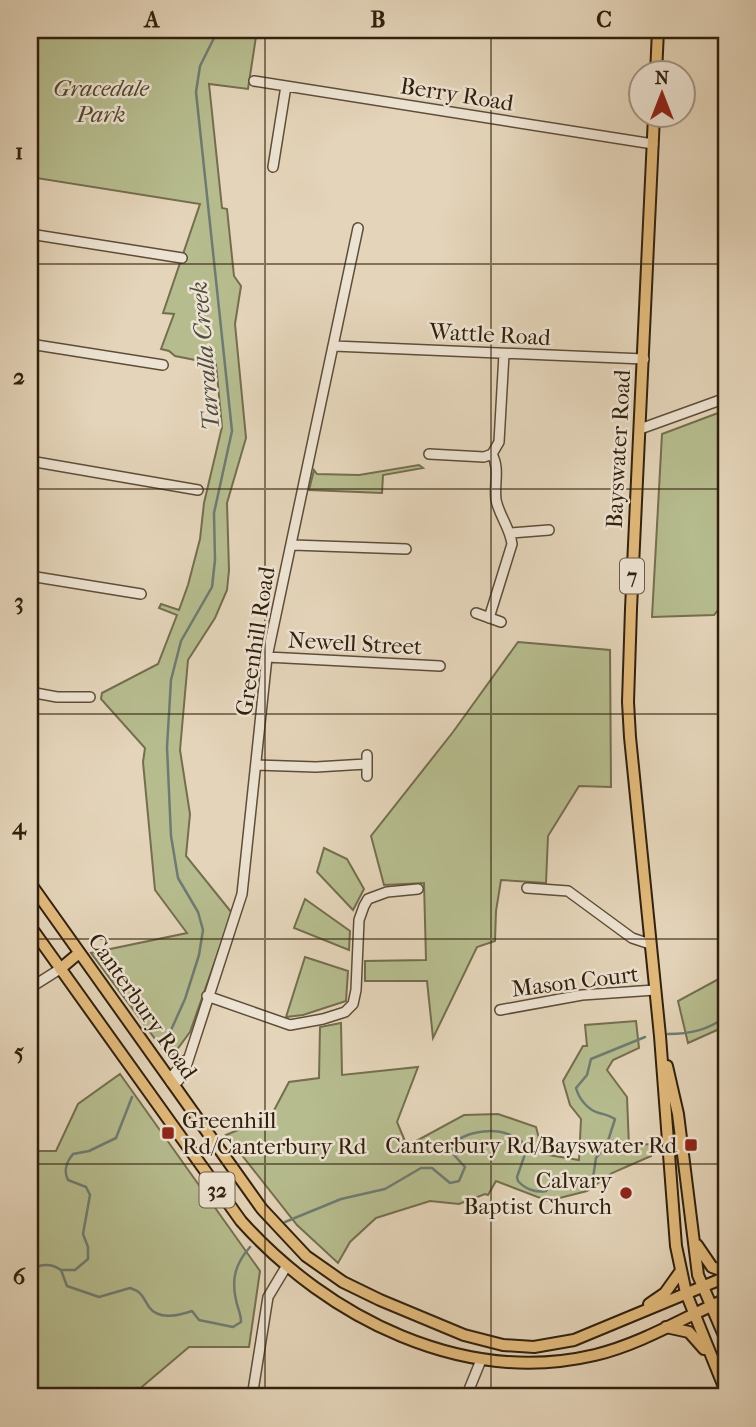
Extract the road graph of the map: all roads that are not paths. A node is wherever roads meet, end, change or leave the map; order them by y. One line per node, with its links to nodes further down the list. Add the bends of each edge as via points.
1 (658, 30): 2 (main road)
2 (657, 60)
3 (254, 81): 4 (street, Berry Road)
4 (286, 86): 6 (street, Berry Road); 7 (street)
5 (654, 130): 6 (main road, Bayswater Road / 7)
6 (653, 144): 14 (main road, Bayswater Road / 7)
7 (273, 167)
8 (358, 228): 12 (street, Greenhill Road)
9 (30, 234): 10 (street)
10 (182, 258)
11 (30, 344): 15 (street)
12 (334, 346): 13 (street, Wattle Road); 24 (street, Greenhill Road)
13 (503, 354): 14 (street, Wattle Road); 19 (street, via 499,443)
14 (644, 359): 17 (main road, Bayswater Road / 7)
15 (163, 365)
16 (726, 398): 17 (street)
17 (640, 429): 41 (main road, Bayswater Road / 7, via 628,702)
18 (429, 454): 19 (street)
19 (492, 454): 23 (street, via 497,467 496,499)
20 (30, 461): 21 (street)
21 (198, 490)
22 (549, 530): 23 (street)
23 (511, 533): 29 (street, via 512,544)
24 (293, 545): 25 (street); 31 (street, Greenhill Road)
25 (407, 549)
26 (30, 576): 27 (street)
27 (141, 594)
28 (476, 613): 29 (street)
29 (489, 618): 30 (street)
30 (501, 622)
31 (267, 657): 32 (street, Newell Street); 35 (street, Greenhill Road)
32 (440, 666)
33 (30, 692): 34 (street)
34 (90, 697)
35 (256, 765): 36 (street, via 316,767 366,760); 46 (street, Greenhill Road, via 242,894)
36 (367, 776)
37 (30, 883): 42 (main road, Canterbury Road / 32)
38 (527, 888): 41 (street, via 568,891 632,938)
39 (418, 889): 46 (street, via 387,892 364,906 359,920 356,990 345,1012 290,1025)
40 (30, 926): 43 (main road, Canterbury Road / 32)
41 (650, 944): 45 (main road, Bayswater Road / 7)
42 (79, 953): 43 (main road); 49 (main road, Canterbury Road / 32)
43 (60, 969): 44 (street); 50 (main road, Canterbury Road / 32)
44 (30, 988)
45 (655, 990): 47 (street, Mason Court, via 582,995); 48 (main road, Bayswater Road / 7)
46 (207, 996): 49 (street, Greenhill Road, via 181,1077)
47 (500, 1010)
48 (660, 1036): 51 (main road, Bayswater Road / 7); 52 (main road, Bayswater Road / 7)
49 (171, 1082): 50 (main road); 66 (main road, Canterbury Road / 32, via 262,1209 306,1256 380,1300)
50 (151, 1097): 54 (main road, Canterbury Road / 32, via 234,1213)
51 (665, 1109): 52 (main road); 55 (main road, Bayswater Road / 7)
52 (678, 1110): 53 (main road, Bayswater Road / 7)
53 (691, 1230): 56 (main road, via 708,1263); 57 (main road, Bayswater Road / 7)
54 (286, 1267): 67 (main road, Canterbury Road / 32, via 324,1296 374,1323 445,1352); 70 (street, via 268,1297)
55 (680, 1272): 58 (main road, Bayswater Road / 7); 62 (main road, via 665,1293)
56 (726, 1275): 57 (main road, Canterbury Road / 32)
57 (703, 1286): 58 (main road, Canterbury Road / 32); 60 (main road, Bayswater Road / 7)
58 (687, 1293): 61 (main road, Bayswater Road / 7); 62 (main road, Canterbury Road / 32)
59 (726, 1299): 60 (main road, Canterbury Road / 32)
60 (711, 1306): 61 (main road, Canterbury Road / 32); 65 (main road, Bayswater Road / 7)
61 (694, 1314): 64 (main road, Canterbury Road / 32); 68 (main road, Bayswater Road / 7)
62 (623, 1320): 66 (main road, Canterbury Road / 32, via 561,1344 519,1347)
63 (726, 1322): 65 (main road)
64 (666, 1327): 67 (main road, Canterbury Road / 32, via 576,1359 525,1364); 68 (main road, via 693,1335)
65 (726, 1338)
66 (488, 1342): 67 (main road)
67 (481, 1360): 71 (street)
68 (719, 1376): 69 (main road, Bayswater Road / 7)
69 (726, 1392)
70 (252, 1397)
71 (466, 1397)

